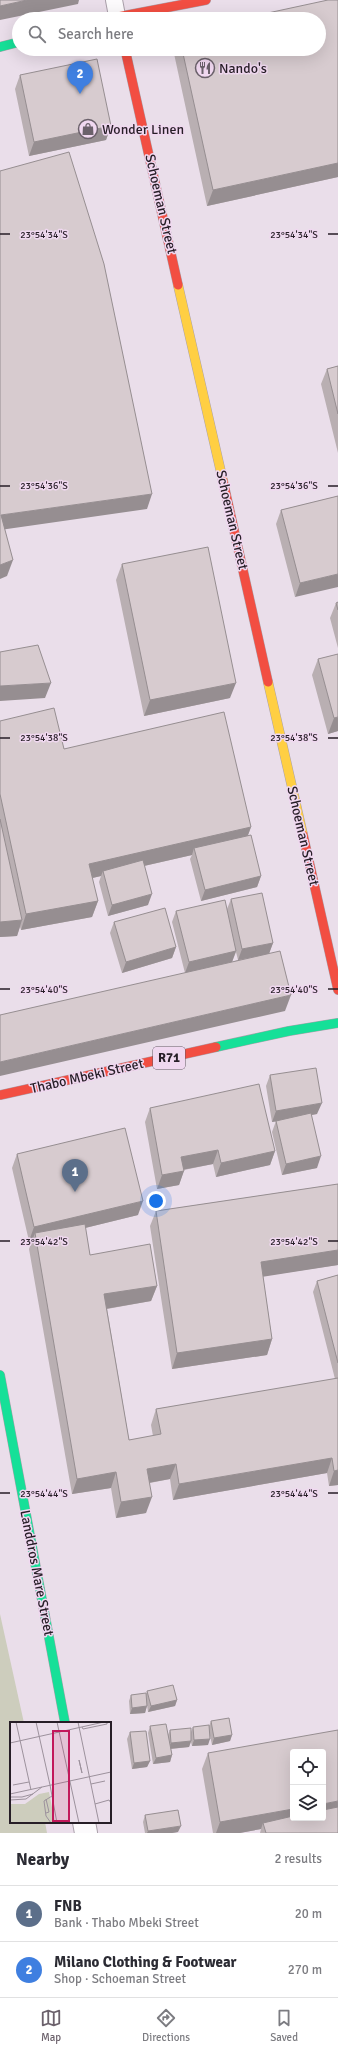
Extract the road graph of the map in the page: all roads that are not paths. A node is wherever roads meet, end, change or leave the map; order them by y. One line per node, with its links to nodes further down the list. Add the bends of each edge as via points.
1 (206, 0): 2 (street)
2 (127, 12)
3 (12, 44): 4 (street)
4 (0, 47)
5 (127, 56): 6 (street, Schoeman Street)
6 (338, 990)
7 (338, 1023): 8 (street, Thabo Mbeki Street / R71, via 289,1031)
8 (0, 1095)
9 (0, 1375): 10 (street, Landdros Mare Street)
10 (65, 1722)
11 (84, 1823): 12 (street)
12 (86, 1833)

